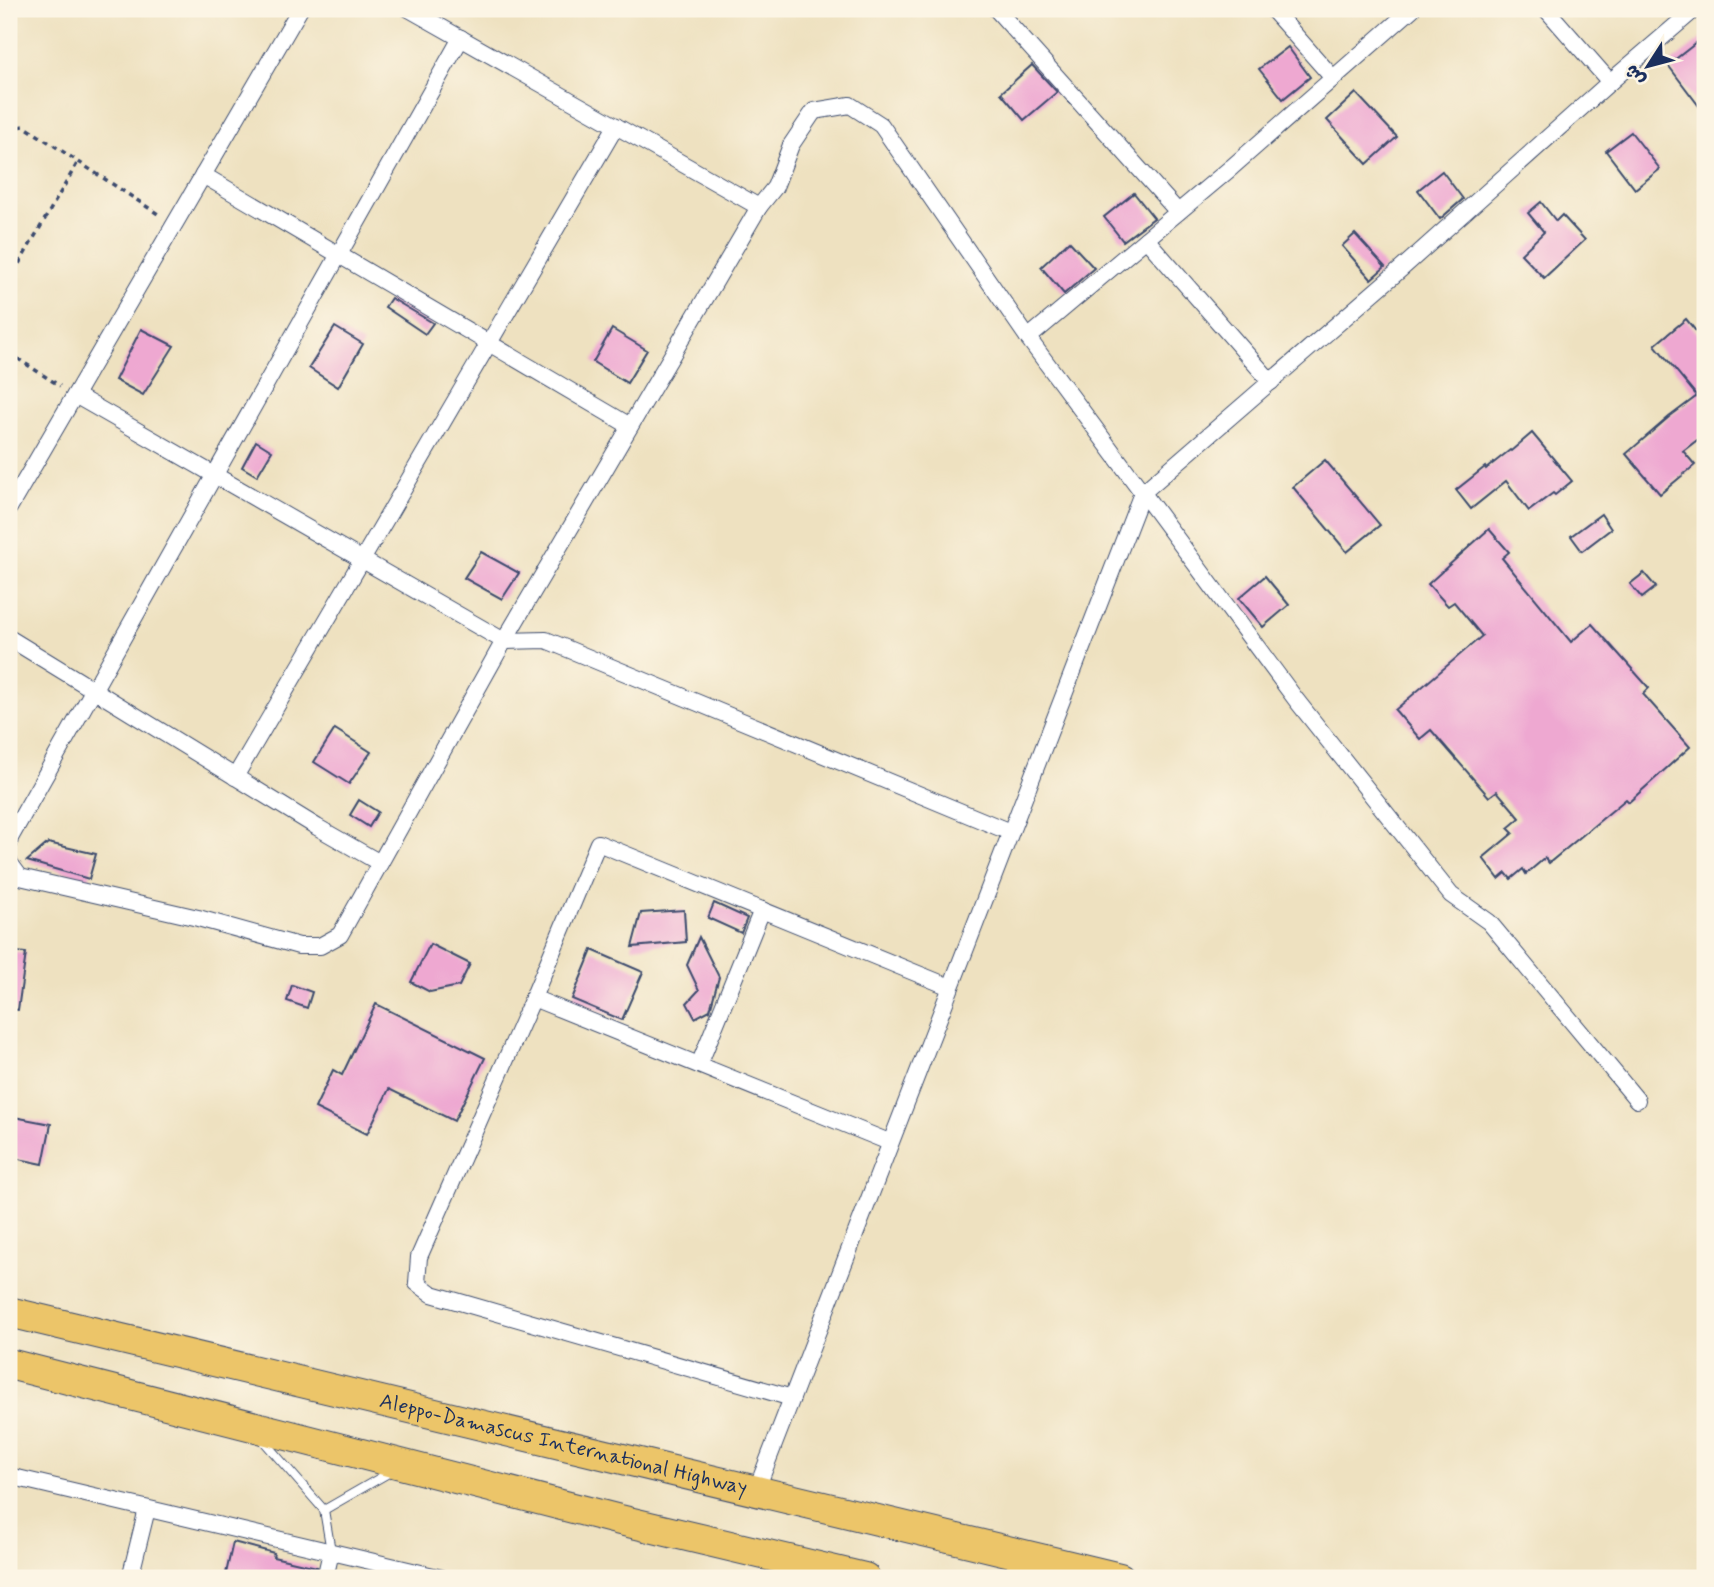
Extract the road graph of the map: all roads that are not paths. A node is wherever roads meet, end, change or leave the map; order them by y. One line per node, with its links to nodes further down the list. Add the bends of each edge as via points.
1 (300, 9): 12 (street)
2 (409, 9): 8 (street)
3 (996, 9): 14 (street)
4 (1272, 9): 9 (street)
5 (1412, 9): 9 (street)
6 (1546, 9): 10 (street)
7 (1695, 9): 10 (street)
8 (461, 38): 11 (street); 16 (street)
9 (1333, 78): 14 (street)
10 (1610, 82): 19 (street)
11 (616, 126): 13 (street); 18 (street)
12 (203, 176): 16 (street); 20 (street)
13 (759, 207): 17 (street, via 775,187 791,145 814,111 850,105 881,125); 21 (street)
14 (1178, 212): 15 (street)
15 (1146, 239): 17 (street); 19 (street)
16 (339, 256): 18 (street); 22 (street)
17 (1028, 338): 23 (street)
18 (489, 343): 21 (street); 25 (street)
19 (1271, 382): 23 (street)
20 (75, 395): 22 (street); 24 (street)
21 (630, 426): 27 (street)
22 (215, 476): 25 (street); 28 (street)
23 (1142, 493): 30 (street); 38 (street, via 1297,701 1451,894 1489,922)
24 (9, 508)
25 (361, 560): 27 (street); 29 (street)
26 (9, 638): 28 (street)
27 (503, 641): 30 (street, via 546,640); 33 (street)
28 (93, 691): 29 (street); 31 (street)
29 (235, 777): 33 (street)
30 (1010, 832): 35 (street)
31 (9, 844)
32 (9, 862): 33 (street, via 20,877 299,946 320,946 341,935)
33 (380, 863)
34 (762, 910): 35 (street); 36 (street, via 598,843); 37 (street)
35 (950, 987): 39 (street)
36 (533, 998): 37 (street); 42 (street, via 419,1257 416,1283 432,1294)
37 (699, 1065): 39 (street)
38 (1637, 1100)
39 (890, 1142): 42 (street)
40 (9, 1312): 46 (highway, Aleppo-Damascus International Highway)
41 (9, 1364): 43 (highway)
42 (792, 1398): 46 (street)
43 (250, 1426): 44 (highway); 48 (lane)
44 (403, 1465): 48 (lane); 53 (highway)
45 (9, 1476): 47 (street)
46 (756, 1491): 54 (highway, Aleppo-Damascus International Highway)
47 (147, 1508): 49 (street); 50 (street)
48 (324, 1510): 49 (lane)
49 (331, 1552): 51 (street); 52 (street)
50 (130, 1578)
51 (325, 1578)
52 (442, 1578)
53 (865, 1578)
54 (1120, 1578)

